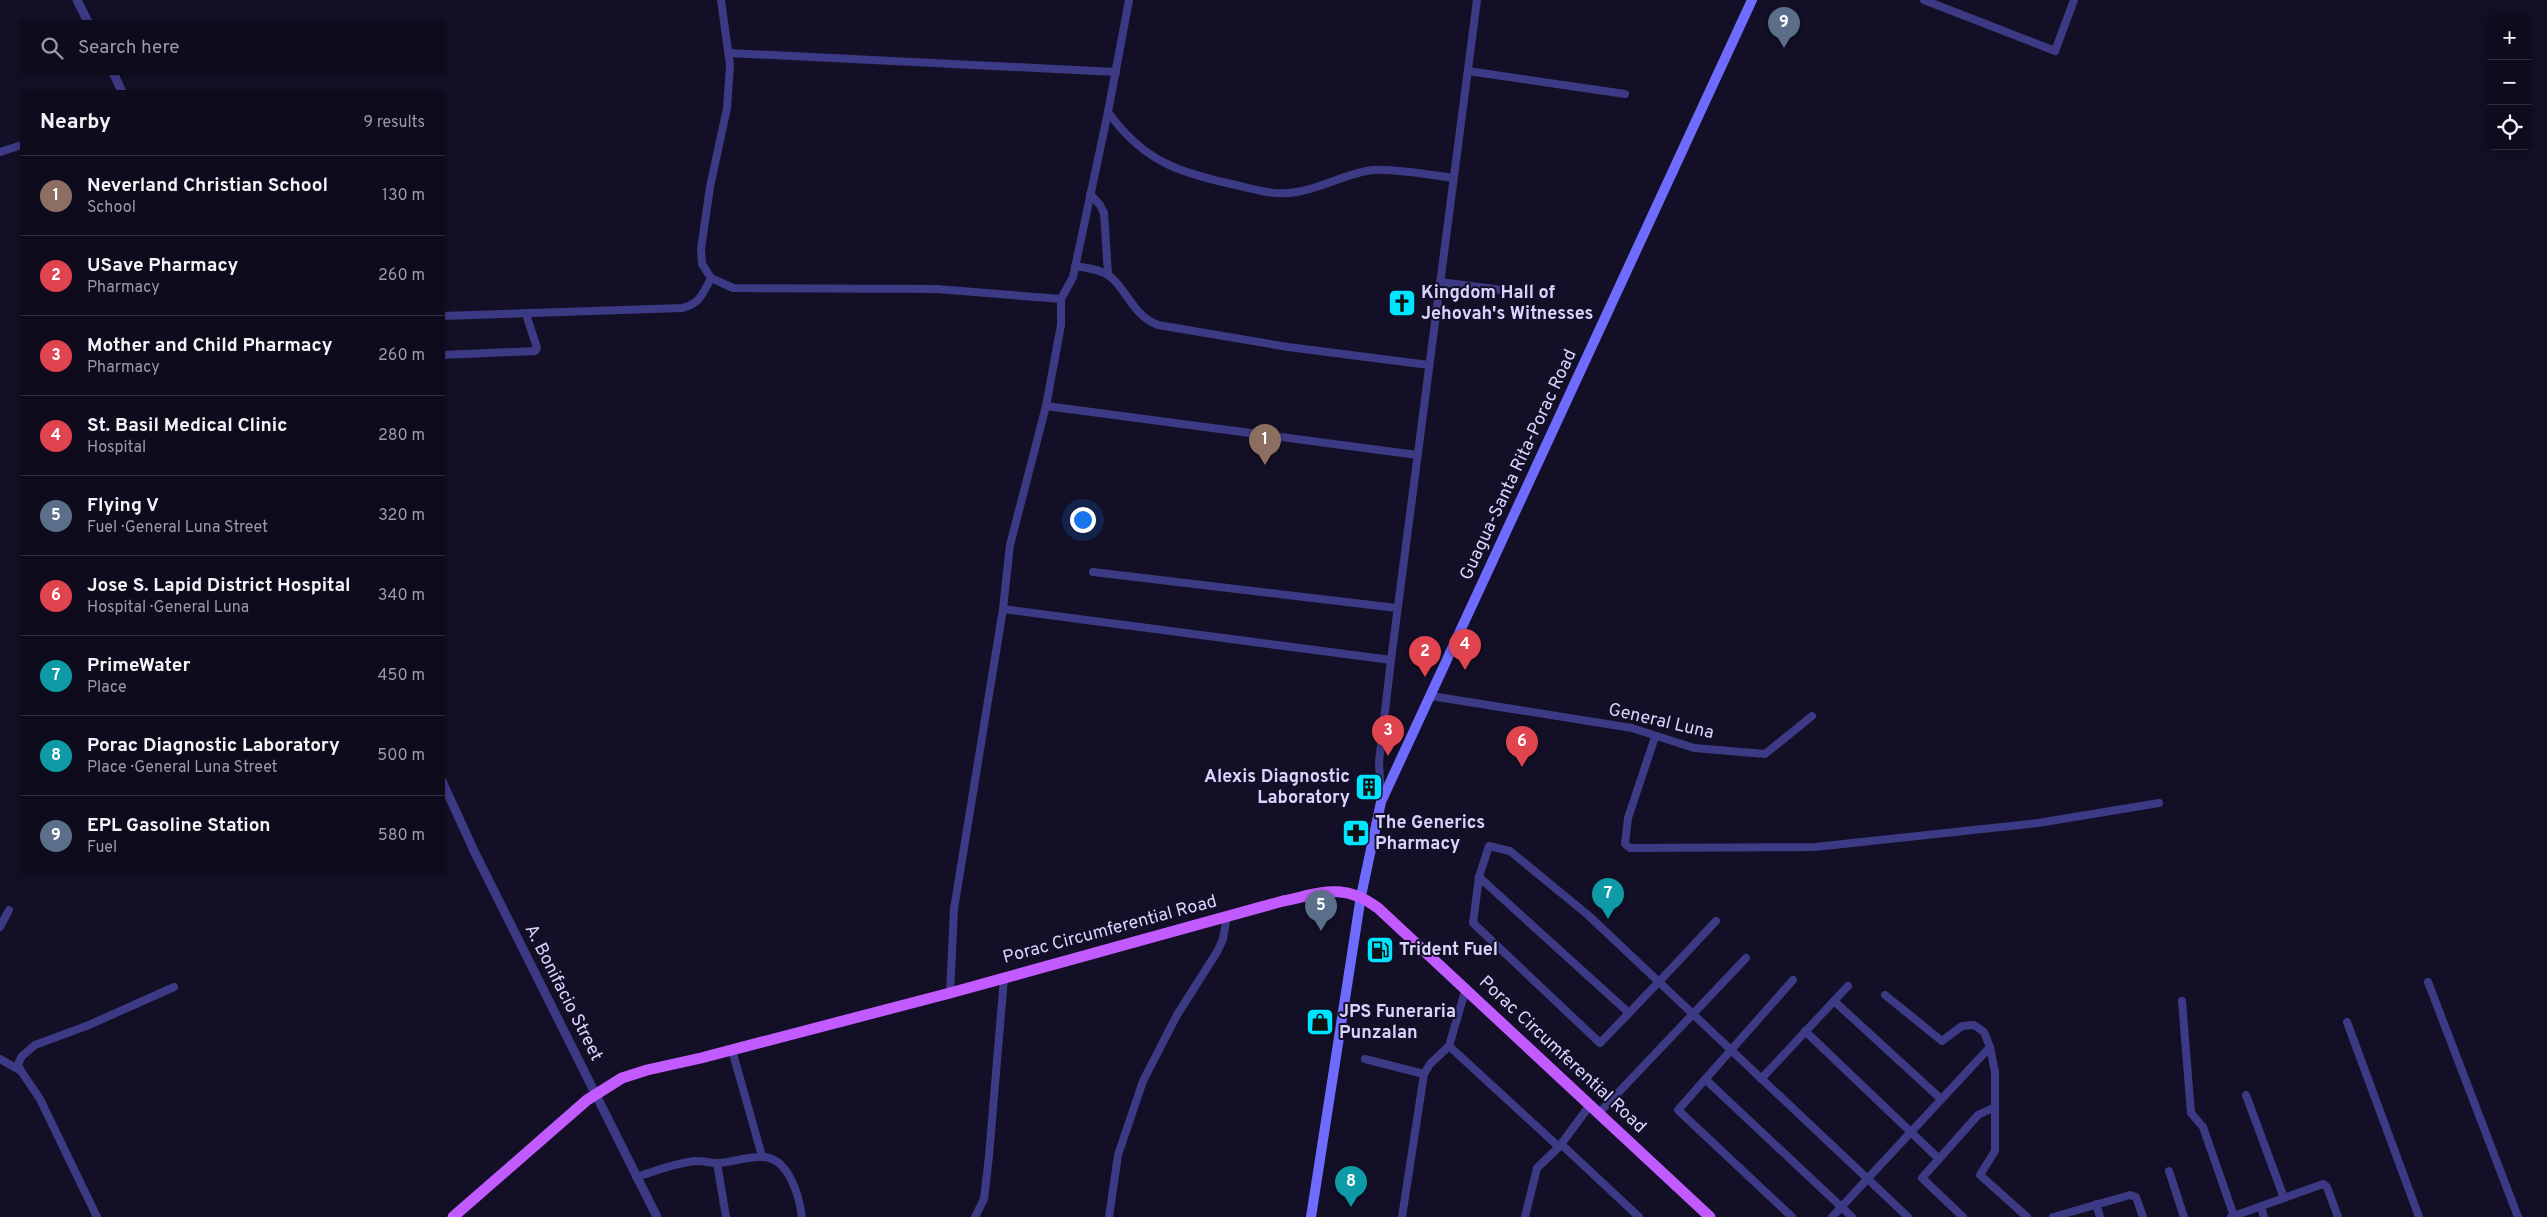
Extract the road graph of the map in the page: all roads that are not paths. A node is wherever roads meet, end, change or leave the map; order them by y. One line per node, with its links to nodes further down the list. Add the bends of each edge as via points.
1 (77, 0): 8 (street)
2 (721, 0): 9 (street)
3 (1129, 0): 11 (street)
4 (1477, 0): 10 (street)
5 (1752, 0): 36 (main road, Guagua-Santa Rita-Porac Road)
6 (1924, 0): 7 (street, via 2055,51)
7 (2074, 0)
8 (87, 20)
9 (729, 53): 11 (street); 22 (street, via 728,108 710,187 701,249 702,264)
10 (1468, 71): 14 (street); 18 (street)
11 (1116, 72): 15 (street)
12 (114, 75): 13 (street)
13 (121, 90)
14 (1625, 94)
15 (1108, 112): 18 (street, via 1133,142 1171,167 1266,192 1296,193 1375,170); 19 (street)
16 (20, 146): 17 (street)
17 (0, 152)
18 (1453, 178): 23 (street)
19 (1090, 194): 20 (street); 21 (street, via 1104,213)
20 (1075, 266): 21 (street); 25 (street)
21 (1108, 274): 29 (street, via 1140,314 1158,325 1288,347)
22 (711, 278): 25 (street, via 733,288 936,289); 26 (street, via 700,299 688,306)
23 (1440, 282): 24 (street); 29 (street)
24 (1502, 290)
25 (1061, 299): 30 (street, via 1061,325)
26 (526, 314): 27 (street); 28 (street, via 536,348 534,351)
27 (445, 316)
28 (445, 356)
29 (1429, 365): 31 (street)
30 (1046, 406): 31 (street); 33 (street, via 1010,545)
31 (1417, 455): 34 (street)
32 (1093, 572): 34 (street)
33 (1003, 608): 35 (street); 56 (street, via 954,909)
34 (1397, 608): 35 (street)
35 (1391, 660): 40 (street, via 1379,762)
36 (1431, 696): 38 (street, General Luna, via 1632,728); 40 (main road, Guagua-Santa Rita-Porac Road)
37 (1812, 716): 38 (street, General Luna, via 1765,754 1694,748)
38 (1655, 737): 41 (street, via 1628,818 1625,844 1630,848 1816,847 2030,824)
39 (445, 788): 74 (street, A. Bonifacio Street)
40 (1381, 802): 43 (main road, Guagua-Santa Rita-Porac Road)
41 (2159, 803)
42 (1479, 877): 51 (street, via 1489,846 1510,851 1588,915); 60 (street); 60 (street, via 1474,923 1600,1043)
43 (1361, 896): 45 (main road, Porac Circumferential Road, via 1346,891 1332,892); 55 (main road, Porac Circumferential Road); 100 (main road, Guagua-Santa Rita-Porac Road)
44 (9, 910): 47 (street)
45 (1227, 916): 49 (main road, Porac Circumferential Road); 99 (street, via 1217,952 1177,1015 1143,1081 1118,1155)
46 (1716, 921): 51 (street)
47 (0, 927)
48 (1746, 958): 61 (street)
49 (1004, 978): 56 (main road, Porac Circumferential Road); 98 (street, via 984,1199)
50 (1793, 980): 67 (street)
51 (1659, 981): 60 (street); 61 (street)
52 (2428, 982): 118 (street)
53 (1848, 986): 58 (street)
54 (174, 987): 70 (street, via 36,1045 22,1056 18,1064)
55 (1466, 988): 64 (street); 77 (main road, Porac Circumferential Road)
56 (950, 993): 66 (main road, Porac Circumferential Road)
57 (1885, 995): 65 (street, via 1942,1041 1962,1026 1974,1025 1983,1029)
58 (1834, 1001): 63 (street); 76 (street)
59 (2182, 1001): 92 (street, via 2191,1114 2203,1127)
60 (1628, 1014)
61 (1693, 1014): 67 (street); 79 (street)
62 (2347, 1022): 117 (street)
63 (1804, 1031): 73 (street); 80 (street)
64 (1449, 1046): 71 (street); 81 (street)
65 (1990, 1047): 76 (street); 78 (street, via 1994,1072)
66 (732, 1050): 74 (main road, Porac Circumferential Road, via 622,1078); 82 (street)
67 (1731, 1051): 72 (street); 73 (street)
68 (0, 1059): 70 (street)
69 (1365, 1059): 71 (street)
70 (21, 1071): 93 (street, via 40,1099)
71 (1424, 1074): 101 (street)
72 (1705, 1079): 90 (street); 105 (street, via 1679,1112)
73 (1761, 1080): 87 (street)
74 (596, 1094): 86 (street, A. Bonifacio Street); 94 (main road, Porac Circumferential Road)
75 (2246, 1095): 88 (street)
76 (1941, 1100): 80 (street)
77 (1590, 1104): 79 (main road, Porac Circumferential Road); 81 (street)
78 (1993, 1108): 83 (street, via 1978,1116); 110 (street, via 1995,1150 1980,1175)
79 (1599, 1113): 104 (main road, Porac Circumferential Road)
80 (1911, 1132): 83 (street); 87 (street)
81 (1560, 1146): 102 (street, via 1537,1168); 103 (street)
82 (762, 1156): 84 (street); 97 (street, via 780,1163 792,1182)
83 (1938, 1158): 109 (street, via 1922,1179)
84 (717, 1163): 86 (street, via 693,1161); 96 (street)
85 (2169, 1171): 114 (street)
86 (636, 1177): 95 (street, A. Bonifacio Street)
87 (1867, 1178): 90 (street); 108 (street)
88 (2284, 1198): 91 (street); 116 (street, via 2325,1184)
89 (2096, 1204): 111 (street); 112 (street); 113 (street, via 2132,1195)
90 (1841, 1207): 106 (street); 107 (street)
91 (2261, 1207): 92 (street); 115 (street)
92 (2232, 1216)
93 (98, 1217)
94 (453, 1217)
95 (657, 1217)
96 (726, 1217)
97 (802, 1217)
98 (976, 1217)
99 (1109, 1217)
100 (1311, 1217)
101 (1402, 1217)
102 (1525, 1217)
103 (1639, 1217)
104 (1710, 1217)
105 (1792, 1217)
106 (1832, 1217)
107 (1852, 1217)
108 (1908, 1217)
109 (1963, 1217)
110 (2027, 1217)
111 (2053, 1217)
112 (2100, 1217)
113 (2143, 1217)
114 (2184, 1217)
115 (2264, 1217)
116 (2338, 1217)
117 (2419, 1217)
118 (2518, 1217)

